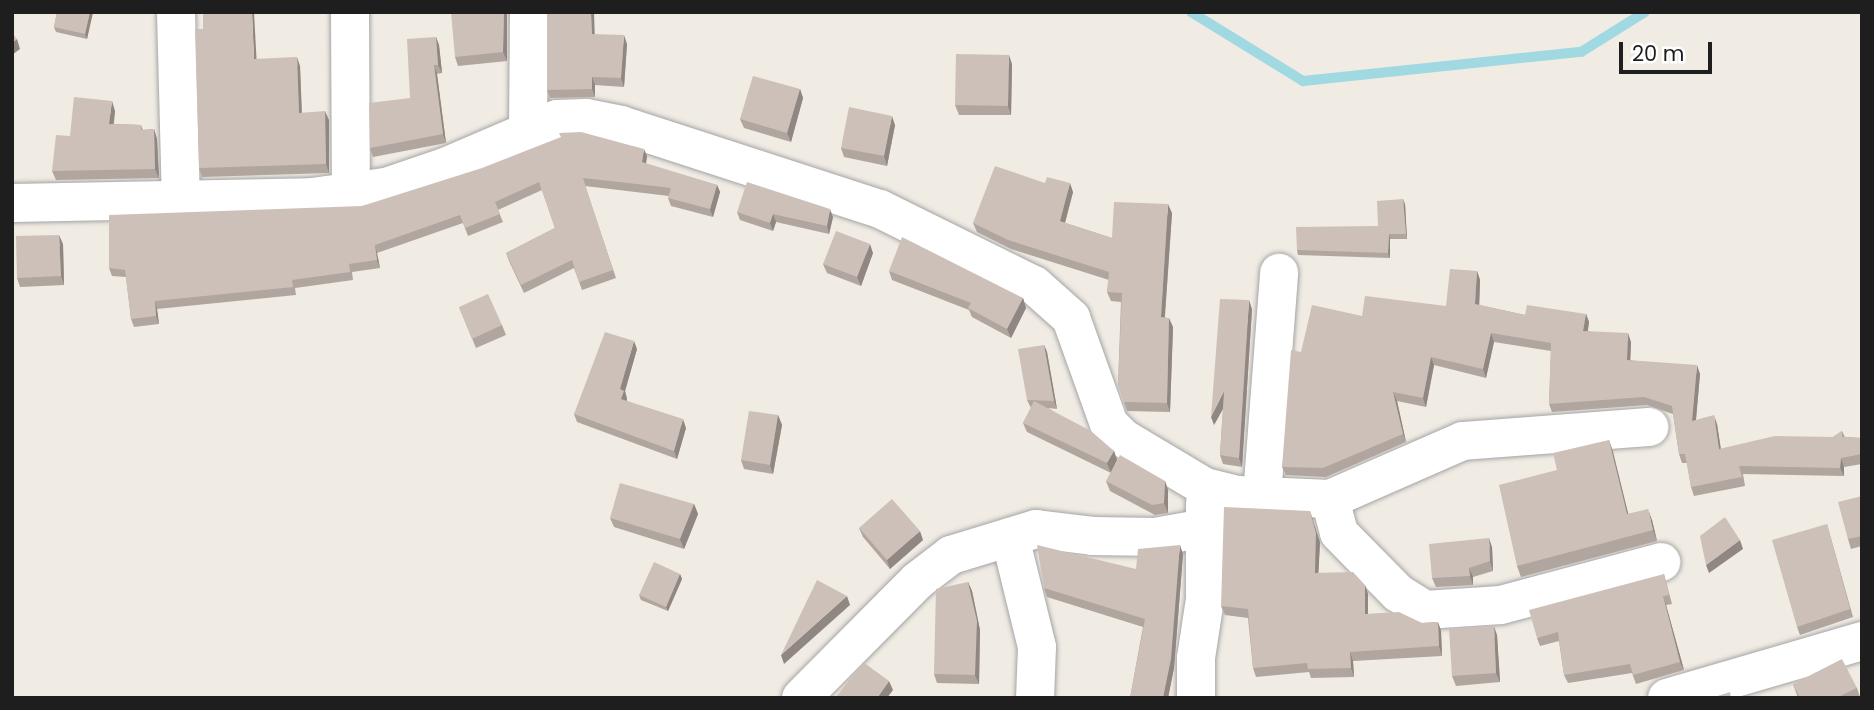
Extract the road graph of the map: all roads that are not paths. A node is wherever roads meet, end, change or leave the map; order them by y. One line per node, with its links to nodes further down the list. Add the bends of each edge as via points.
1 (176, 12): 6 (street)
2 (350, 12): 5 (street)
3 (529, 12): 4 (street)
4 (528, 129): 5 (street, via 445,167 386,187); 10 (street, via 557,119 586,118 621,125 880,209 1034,285 1071,318 1109,424 1123,438)
5 (351, 191): 6 (street)
6 (181, 200): 7 (street)
7 (12, 203)
8 (1279, 273): 11 (street)
9 (1648, 427): 12 (street, via 1463,442)
10 (1205, 487): 11 (street); 13 (street)
11 (1262, 496): 12 (street)
12 (1330, 499): 15 (street, via 1339,533 1398,593 1425,610 1501,605)
13 (1205, 528): 14 (street, via 1155,537 1036,529); 17 (street)
14 (1010, 537): 18 (street, via 951,555 917,581); 19 (street, via 1037,647)
15 (1661, 562)
16 (1862, 640): 20 (street)
17 (1203, 696)
18 (801, 698)
19 (1035, 698)
20 (1667, 698)

